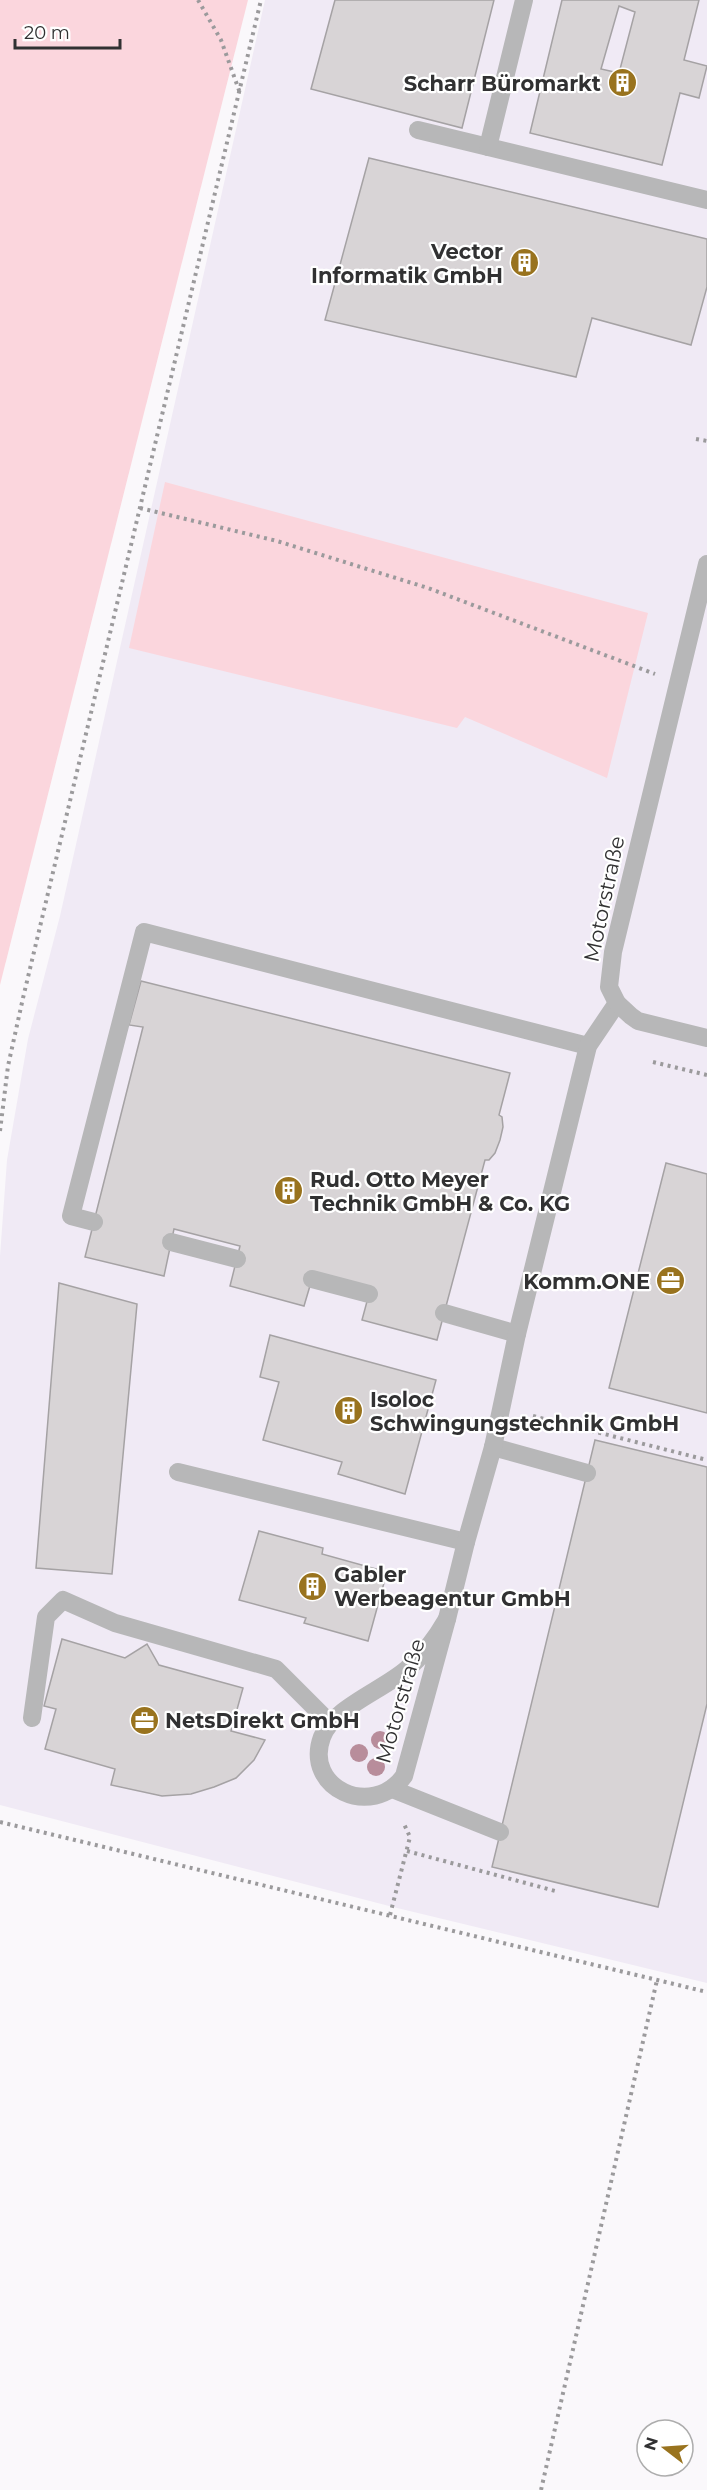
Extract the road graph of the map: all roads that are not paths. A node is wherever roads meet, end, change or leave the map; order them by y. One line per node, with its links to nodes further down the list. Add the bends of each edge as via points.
1 (524, 0): 3 (street)
2 (418, 130): 3 (street)
3 (488, 147): 4 (street)
4 (707, 200)
5 (707, 564): 6 (street, Motorstraße, via 613,952 609,987)
6 (617, 1003): 7 (street, via 638,1022); 8 (street, Motorstraße)
7 (707, 1038)
8 (588, 1046): 9 (street, via 144,932 71,1216); 15 (street, Motorstraße)
9 (94, 1222)
10 (171, 1242): 11 (street)
11 (237, 1259)
12 (312, 1279): 13 (street)
13 (369, 1294)
14 (444, 1313): 15 (street)
15 (517, 1334): 16 (street, Motorstraße)
16 (493, 1447): 18 (street); 19 (street, Motorstraße)
17 (178, 1472): 19 (street)
18 (587, 1473)
19 (466, 1542): 20 (street, Motorstraße)
20 (447, 1619): 22 (street, Motorstraße, via 433,1642 408,1669); 23 (street, Motorstraße, via 408,1768)
21 (32, 1718): 22 (street, via 46,1617 63,1600 115,1623 276,1669)
22 (330, 1722): 23 (street, Motorstraße, via 320,1746 321,1764 328,1780 350,1796 367,1798)
23 (390, 1791): 24 (street)
24 (500, 1832)

